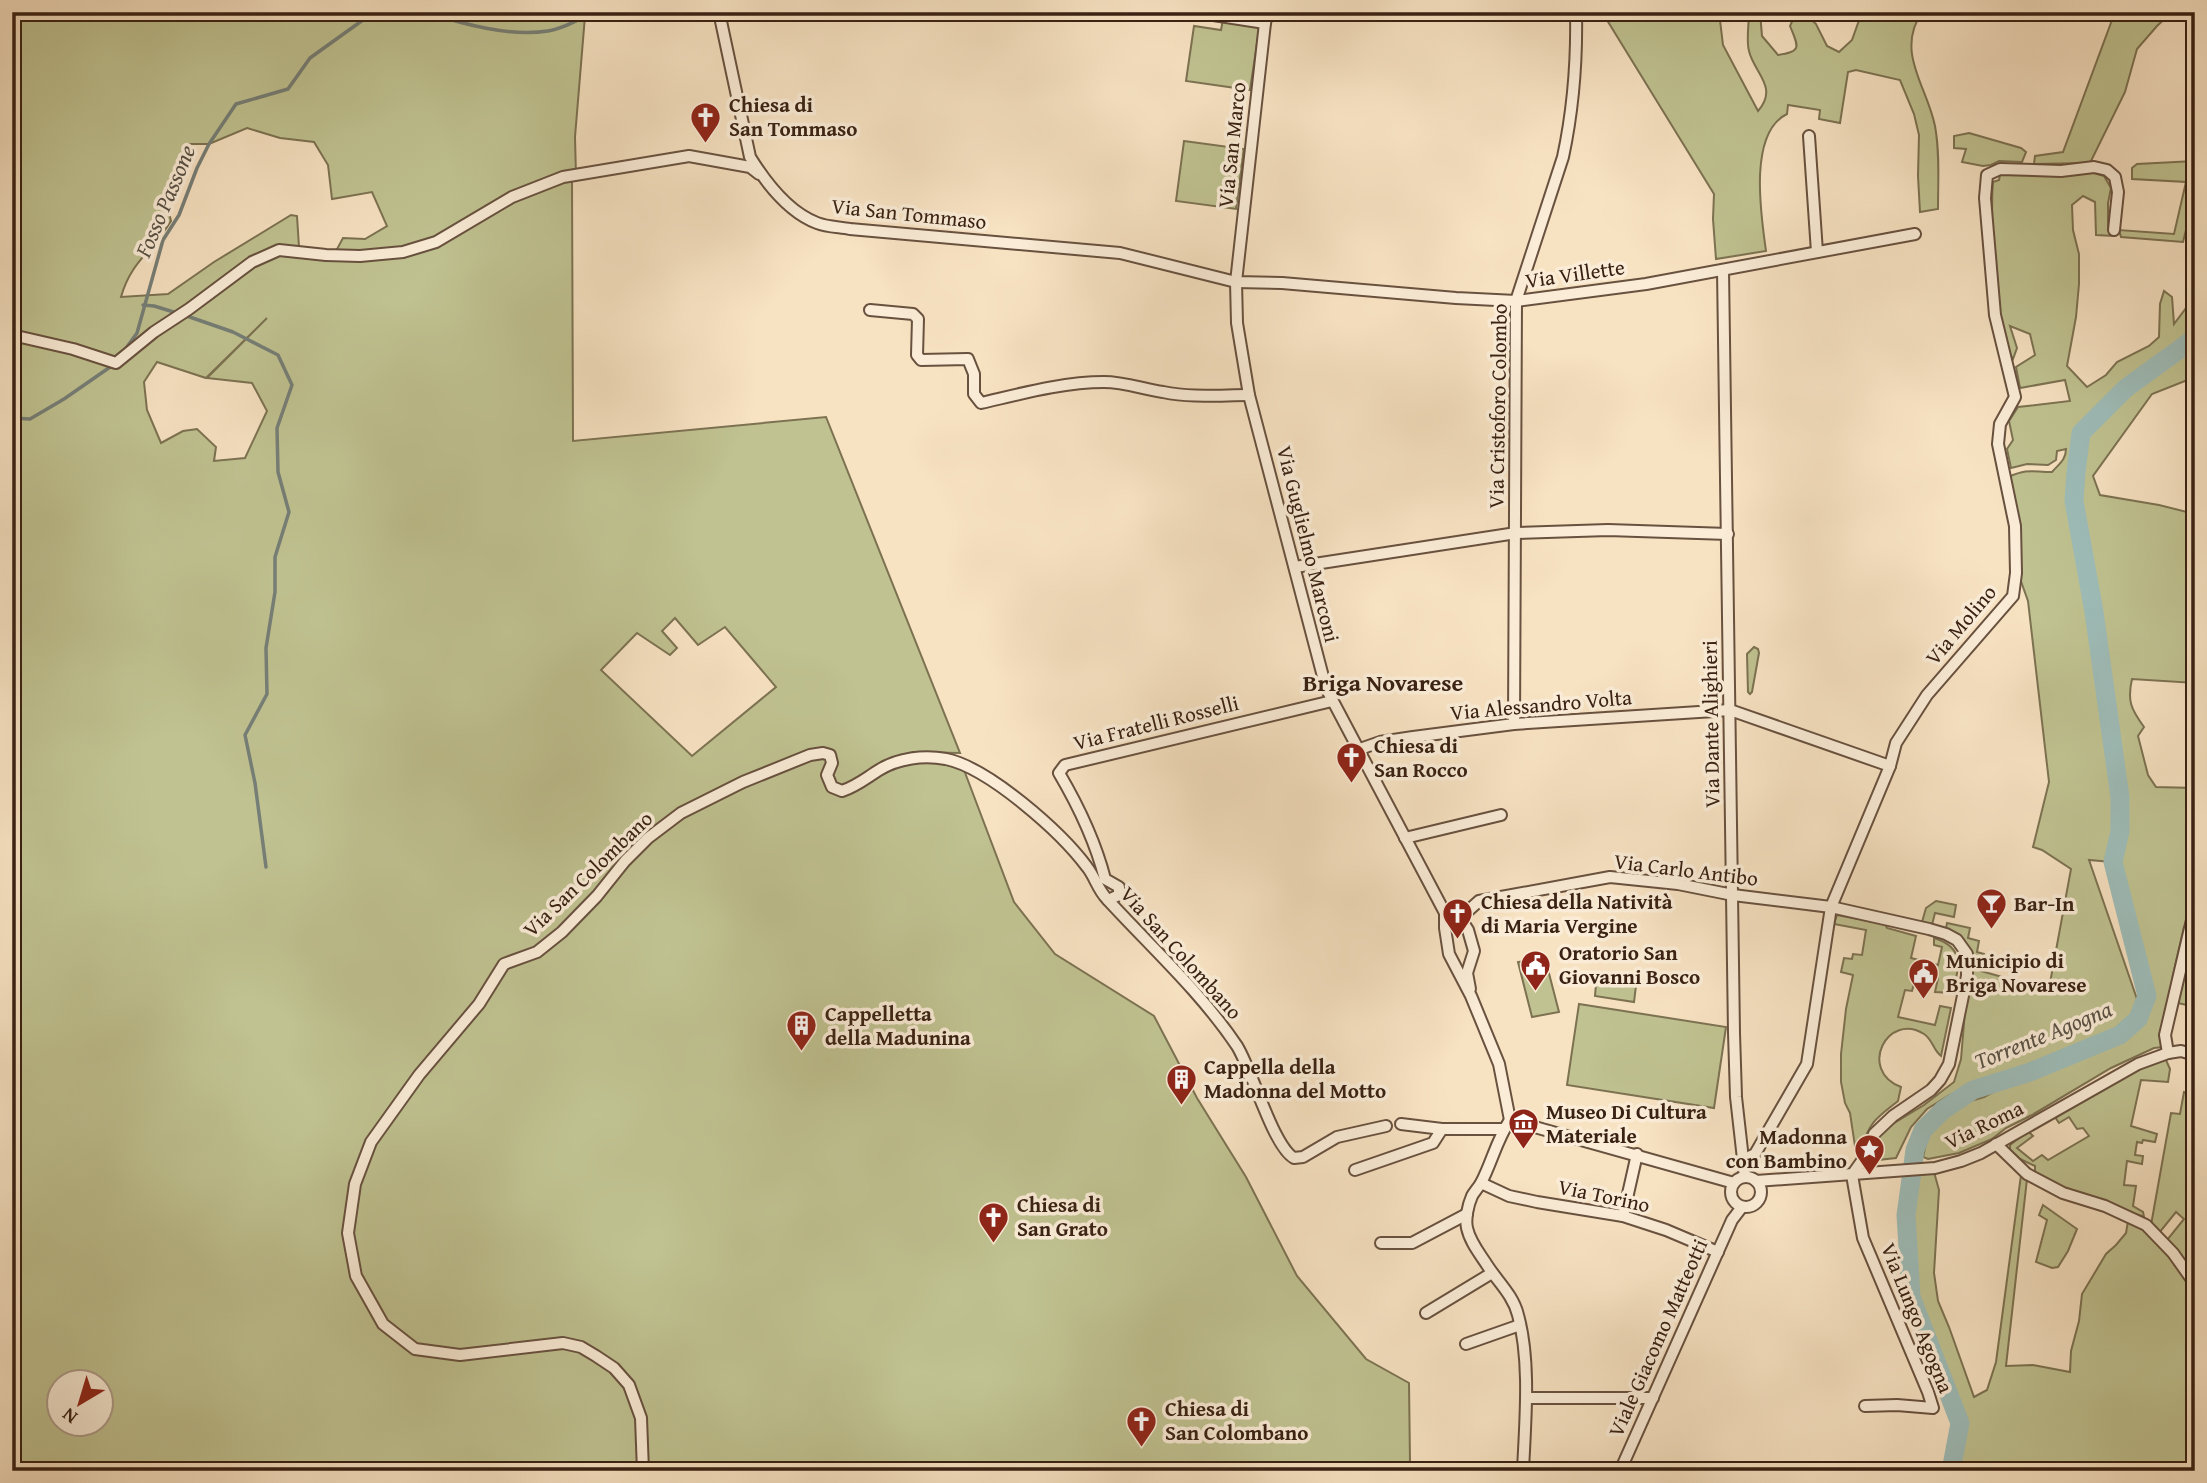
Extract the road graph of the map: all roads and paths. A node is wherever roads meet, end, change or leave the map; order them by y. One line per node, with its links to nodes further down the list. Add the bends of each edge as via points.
1 (719, 12): 8 (street, Via San Tommaso, via 750,157)
2 (1194, 12): 6 (street)
3 (1370, 12): 5 (street)
4 (1576, 12): 14 (street, Via Cristoforo Colombo, via 1568,135)
5 (1399, 13)
6 (1266, 18): 13 (street, Via San Marco)
7 (1809, 136): 11 (street)
8 (762, 176): 13 (street, Via San Tommaso, via 793,208 818,224 1120,253); 16 (street, via 750,167 689,156 563,177 512,197 436,242 403,252 360,256 279,250 252,262 116,363)
9 (2114, 230): 25 (street, Via Molino, via 2118,191 2115,177 2107,170 2000,169 1987,175 1995,315 2015,397 2000,424 1998,444 2015,526 2013,596 1927,695 1896,743)
10 (1915, 234): 11 (street, Via Villette)
11 (1817, 252): 12 (street, Via Villette)
12 (1723, 270): 14 (street, Via Villette); 19 (street, Via Dante Alighieri)
13 (1236, 282): 14 (street, Via Villette); 17 (street, Via Guglielmo Marconi, via 1237,323)
14 (1516, 301): 18 (street, Via Cristoforo Colombo)
15 (870, 310): 17 (street, via 912,314 918,319 917,355 921,360 968,359 974,394 981,403 1102,382 1195,396)
16 (12, 335)
17 (1250, 395): 20 (street, Via Guglielmo Marconi)
18 (1516, 533): 19 (street); 20 (street); 23 (street, Via Cristoforo Colombo)
19 (1728, 534): 22 (street, Via Dante Alighieri)
20 (1295, 567): 21 (street, Via Guglielmo Marconi)
21 (1332, 701): 24 (street, Via Guglielmo Marconi); 29 (street, Via Fratelli Rosselli, via 1065,765 1059,773 1088,829 1105,879 1119,887 1119,895)
22 (1730, 710): 23 (street, Via Alessandro Volta); 25 (street); 28 (street, Via Dante Alighieri)
23 (1514, 724): 24 (street, Via Alessandro Volta, via 1381,742)
24 (1357, 750): 27 (street, Via Guglielmo Marconi)
25 (1890, 766): 31 (street, Via Molino)
26 (1501, 815): 27 (street)
27 (1405, 838): 32 (street, Via Guglielmo Marconi)
28 (1733, 895): 31 (street, Via Carlo Antibo); 33 (street, Via Carlo Antibo, via 1611,877 1479,901); 43 (street, Via Dante Alighieri, via 1736,1097)
29 (1108, 900): 39 (street, Via San Colombano, via 1203,1000 1237,1047 1287,1154 1303,1157 1337,1137); 62 (street, Via San Colombano, via 1088,868 1059,836 982,774 947,760 912,757 881,768 842,791 832,787 827,775 830,755 823,753 743,782 681,813 625,860 554,939 537,952 504,964 479,1004 371,1142 355,1184 348,1233 356,1276 383,1324 415,1349 460,1355 563,1343 581,1347 614,1368 629,1385 641,1419)
30 (2195, 906): 35 (street, via 2165,1035)
31 (1831, 907): 43 (street, Via Molino, via 1807,1064 1755,1154); 45 (street, Via Carlo Antibo, via 1945,934 1968,954 1949,1064 1941,1080 1874,1134 1869,1151)
32 (1445, 913): 33 (street); 34 (street, Via Guglielmo Marconi, via 1449,954)
33 (1460, 918): 34 (street, Via Guglielmo Marconi, via 1474,951 1467,973)
34 (1471, 996): 38 (street, Via Guglielmo Marconi, via 1499,1064)
35 (2168, 1053): 36 (street, Via Roma); 41 (street, Via Roma, via 2138,1064)
36 (2195, 1055)
37 (1401, 1124): 40 (street)
38 (1507, 1124): 40 (street); 42 (street); 47 (street)
39 (1386, 1126)
40 (1442, 1129): 44 (street, via 1433,1143)
41 (1996, 1144): 45 (street, Via Roma, via 1935,1168); 55 (street, via 2027,1174 2146,1225)
42 (1637, 1154): 48 (street); 51 (street)
43 (1743, 1160): 46 (street, Via Dante Alighieri)
44 (1355, 1170)
45 (1852, 1175): 46 (street, Via Roma); 61 (street, Via Lungo Agogna, via 1863,1238 1933,1408)
46 (1754, 1182): 48 (street); 49 (street, via 1761,1194 1756,1203)
47 (1481, 1183): 50 (street); 51 (street, Via Torino, via 1510,1196)
48 (1734, 1183): 49 (street, via 1731,1193)
49 (1737, 1203): 53 (street, Viale Giacomo Matteotti)
50 (1467, 1213): 52 (street, via 1412,1242); 54 (street, via 1466,1228)
51 (1623, 1216): 53 (street, Via Torino)
52 (1381, 1243)
53 (1717, 1252): 60 (street, Viale Giacomo Matteotti)
54 (1492, 1273): 56 (street); 57 (street, via 1511,1297)
55 (2195, 1284)
56 (1426, 1313)
57 (1520, 1325): 58 (street); 59 (street)
58 (1466, 1344)
59 (1526, 1398): 60 (street); 63 (street)
60 (1653, 1398): 64 (street, Viale Giacomo Matteotti)
61 (1865, 1406)
62 (643, 1471)
63 (1523, 1471)
64 (1620, 1471)

